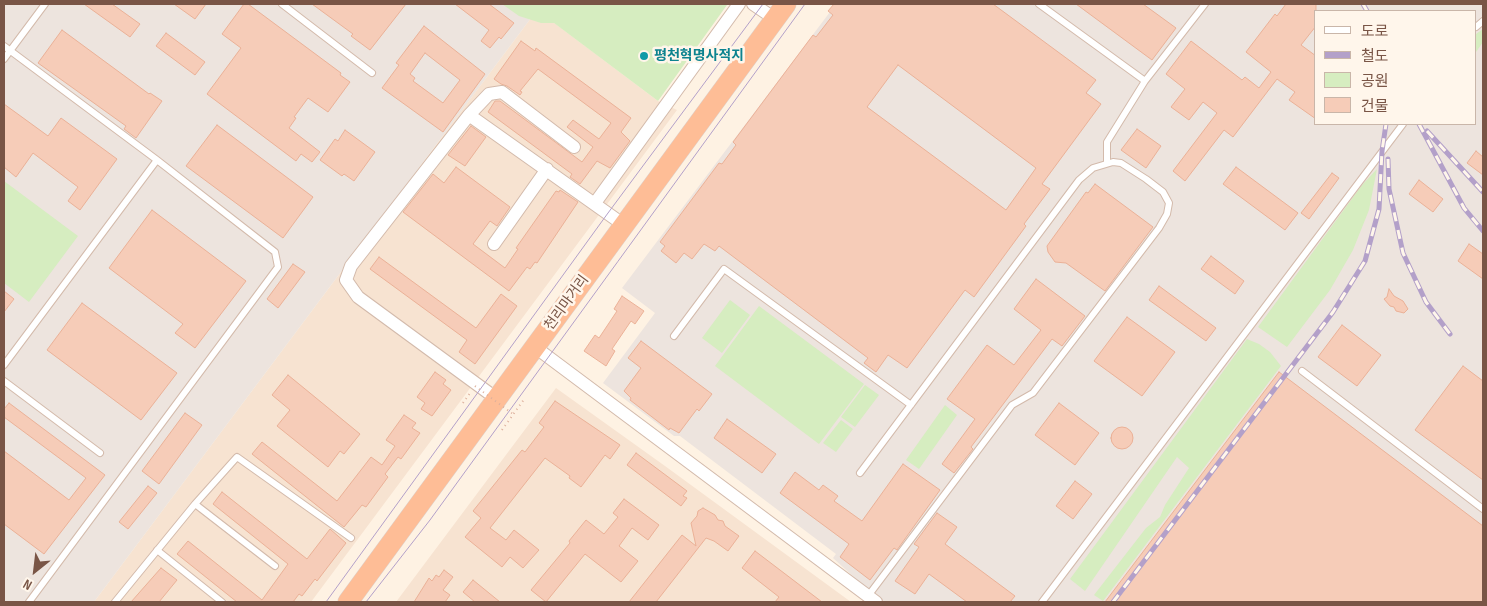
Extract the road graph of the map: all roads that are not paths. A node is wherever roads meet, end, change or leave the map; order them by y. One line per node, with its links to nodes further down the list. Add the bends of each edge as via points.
1 (44, 4): 9 (lane)
2 (282, 4): 11 (lane)
3 (739, 4): 19 (street)
4 (753, 4): 7 (street)
5 (1039, 4): 12 (lane)
6 (1205, 4): 12 (lane)
7 (780, 11): 20 (highway, 천리마거리)
8 (4, 46): 9 (lane)
9 (10, 51): 10 (lane); 16 (lane)
10 (4, 59)
11 (372, 73)
12 (1145, 81): 17 (lane, via 1107,142)
13 (470, 115): 15 (street, via 489,94 502,92); 18 (street); 27 (street, via 351,266 346,280 358,297)
14 (1402, 125): 41 (lane)
15 (574, 147)
16 (157, 160): 24 (lane); 37 (lane, via 275,252 278,267)
17 (1107, 163): 28 (lane, via 1093,168 1079,180); 36 (lane, via 1120,163 1163,192 1169,203 1167,214 1033,393 1012,405)
18 (546, 169): 19 (street); 21 (street)
19 (595, 203): 20 (street)
20 (624, 225): 23 (highway, 천리마거리)
21 (494, 244)
22 (674, 336): 28 (lane, via 724,269)
23 (535, 347): 27 (highway, 천리마거리); 36 (street)
24 (4, 365)
25 (1302, 371): 32 (lane)
26 (4, 381): 29 (lane)
27 (497, 399): 40 (highway, 천리마거리)
28 (911, 405): 30 (lane)
29 (100, 453)
30 (860, 473)
31 (195, 504): 33 (lane, via 237,457); 34 (lane); 35 (lane)
32 (1483, 509)
33 (351, 538)
34 (158, 550): 38 (lane); 39 (lane)
35 (274, 566)
36 (872, 599)
37 (29, 602)
38 (115, 602)
39 (222, 602)
40 (348, 602)
41 (1042, 602)

